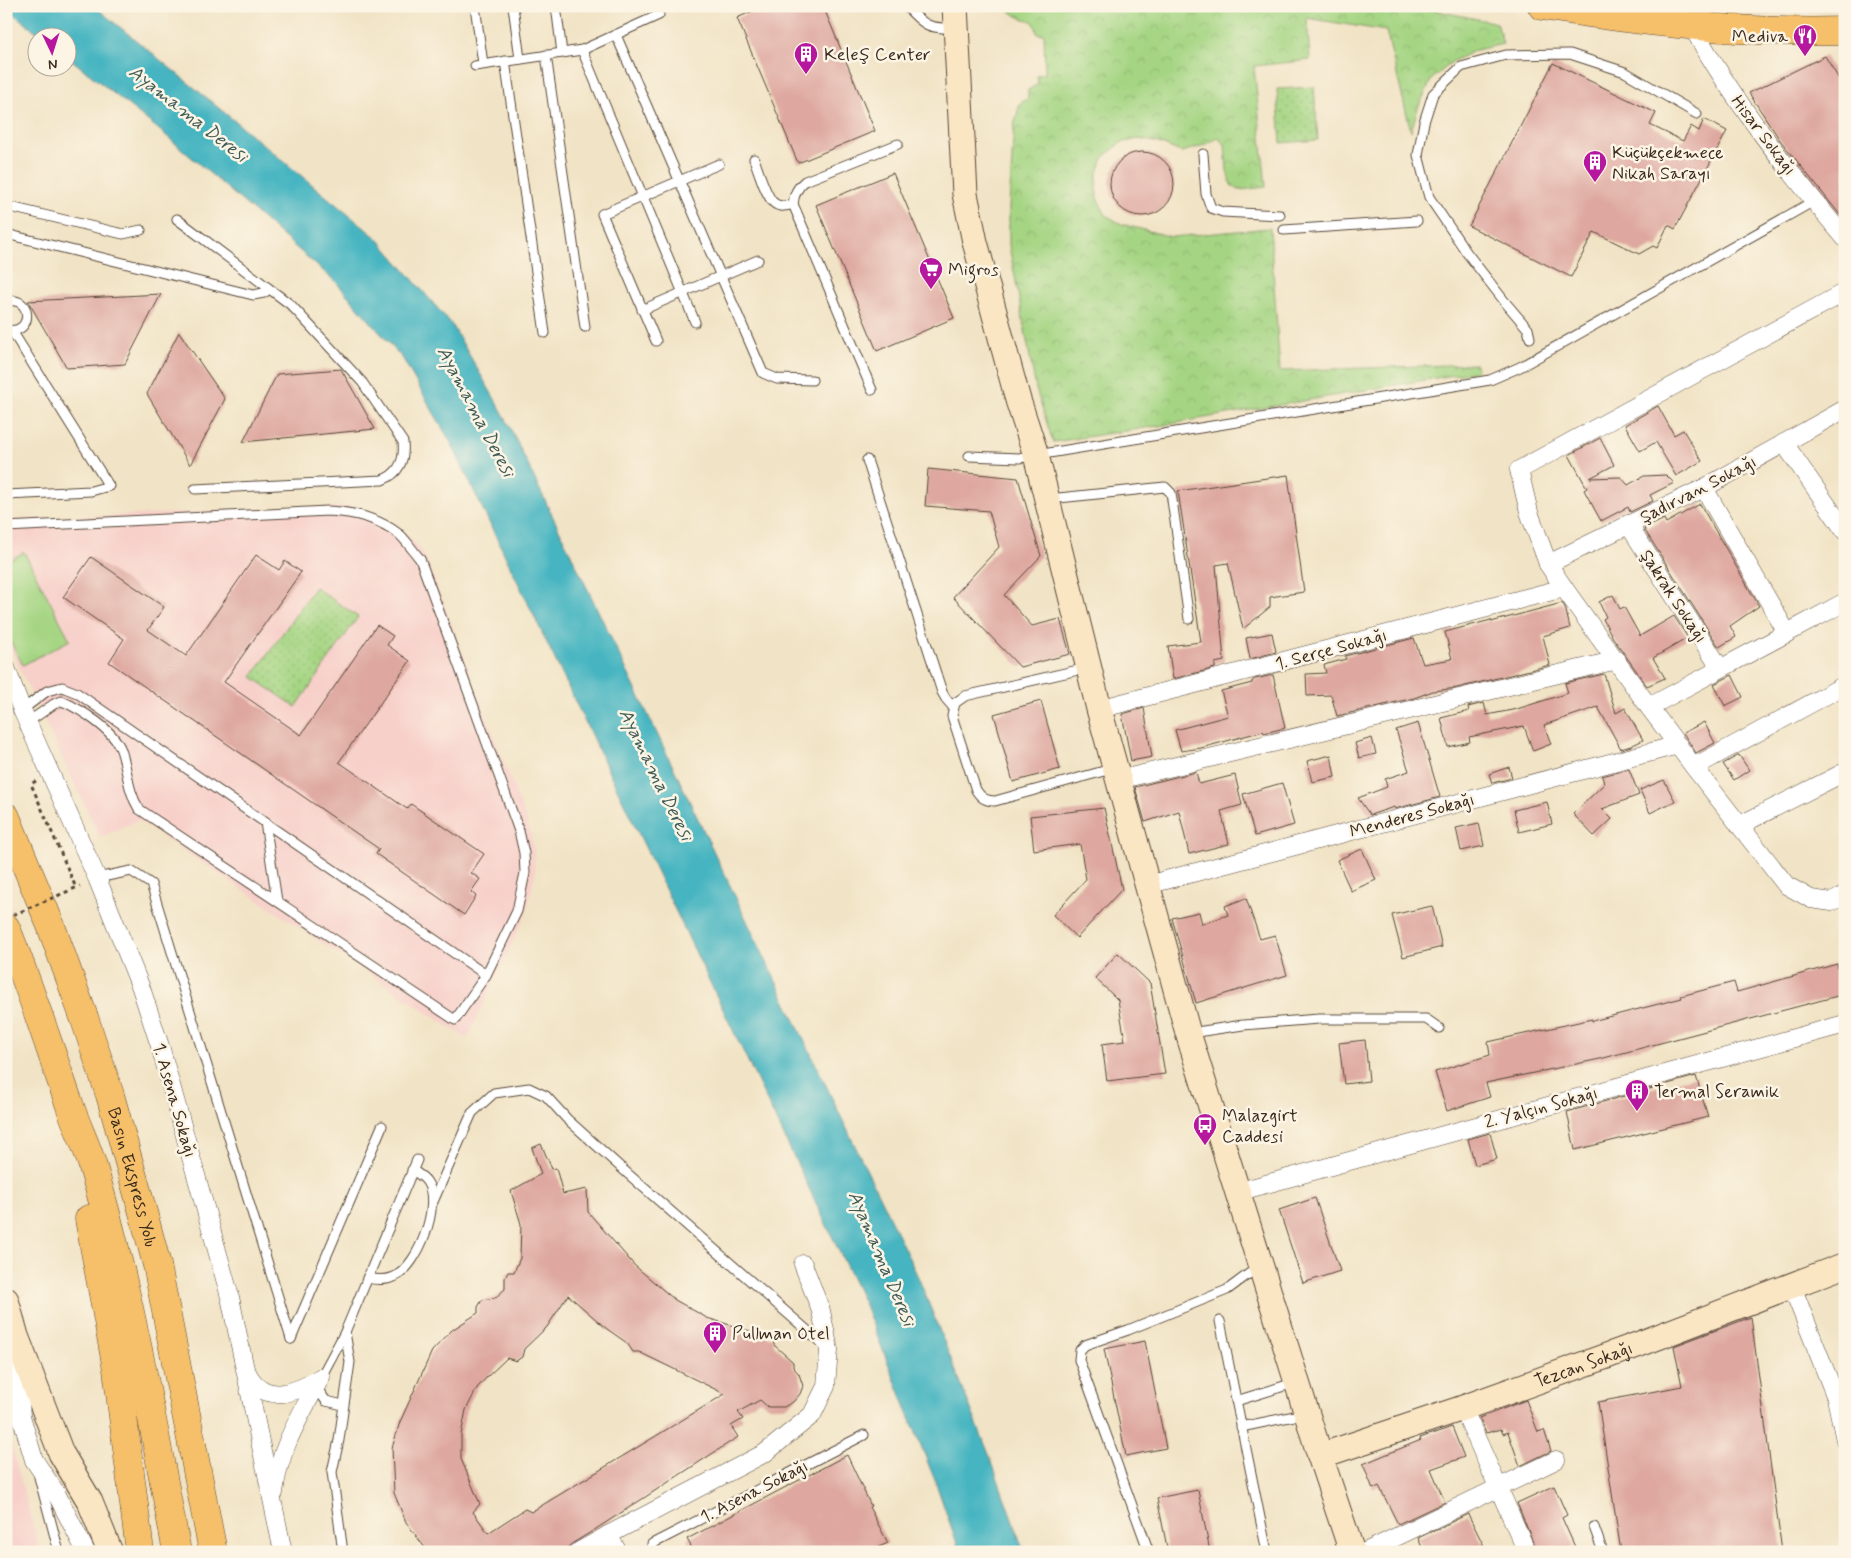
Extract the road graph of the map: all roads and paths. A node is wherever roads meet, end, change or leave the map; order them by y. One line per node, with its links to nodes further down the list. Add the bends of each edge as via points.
1 (475, 6): 15 (lane, via 479,65)
2 (513, 6): 14 (lane)
3 (556, 6): 12 (lane)
4 (906, 6): 6 (lane, via 927,26 937,28)
5 (1542, 6): 8 (main road)
6 (955, 12): 50 (main road, via 965,194 975,242)
7 (659, 15): 9 (lane)
8 (1692, 26): 10 (main road); 23 (street, Hisar Sokağı, via 1754,126)
9 (616, 35): 11 (lane); 21 (lane)
10 (1844, 35)
11 (582, 50): 12 (lane); 22 (lane)
12 (562, 53): 13 (lane)
13 (546, 55): 14 (lane); 41 (lane)
14 (520, 59): 15 (lane)
15 (505, 61): 43 (lane)
16 (1696, 114): 44 (lane, via 1625,72 1570,54 1506,55 1461,67 1433,94 1418,155 1429,198 1528,329)
17 (898, 144): 24 (lane, via 805,181 796,190)
18 (1203, 154): 26 (lane, via 1206,194 1211,208 1223,212)
19 (754, 159): 24 (lane, via 771,200 780,206)
20 (719, 164): 21 (lane)
21 (680, 181): 22 (lane); 34 (lane)
22 (643, 197): 37 (lane); 39 (lane, via 602,214)
23 (1814, 201): 32 (street, Hisar Sokağı); 50 (lane, via 1520,367 1490,380)
24 (793, 204): 47 (lane)
25 (6, 206): 29 (lane, via 123,234)
26 (1280, 214)
27 (178, 218): 35 (lane)
28 (1417, 221): 30 (lane)
29 (141, 230)
30 (1284, 230)
31 (6, 234): 35 (lane, via 253,295)
32 (1845, 238)
33 (758, 260): 34 (lane)
34 (721, 276): 37 (lane); 46 (lane, via 763,373 777,380)
35 (269, 289): 54 (lane, via 290,306 362,382 402,442 402,463 382,480)
36 (1845, 292): 60 (street, via 1519,470 1529,512)
37 (682, 293): 39 (lane); 40 (lane)
38 (6, 302): 42 (lane, via 20,302 27,314 21,328)
39 (642, 310): 45 (lane)
40 (695, 322)
41 (585, 327)
42 (9, 330): 55 (lane, via 109,486 91,491)
43 (545, 333)
44 (1530, 338)
45 (656, 342)
46 (812, 380)
47 (872, 390)
48 (1845, 409): 49 (street, Şadırvan Sokağı)
49 (1784, 443): 53 (street, Şadırvan Sokağı); 59 (street)
50 (1036, 455): 51 (lane, via 1019,458); 56 (main road)
51 (969, 456)
52 (868, 460): 70 (lane, via 942,692)
53 (1704, 488): 57 (street, Şadırvan Sokağı); 64 (street)
54 (195, 489)
55 (6, 495)
56 (1047, 499): 63 (lane, via 1165,487 1171,493); 66 (main road)
57 (1628, 524): 60 (street, Şadırvan Sokağı); 68 (street, Şakrak Sokağı)
58 (6, 527): 88 (lane, via 328,511 350,512 376,520 400,535 420,559 520,831 525,873 516,910)
59 (1845, 531)
60 (1548, 564): 61 (street)
61 (1564, 588): 65 (street); 72 (street, 1. Serçe Sokağı)
62 (1845, 602): 64 (street)
63 (1189, 619)
64 (1787, 633): 68 (street)
65 (1617, 660): 71 (street); 77 (street)
66 (1089, 667): 70 (lane, via 965,696); 72 (main road)
67 (6, 668): 73 (street, 1. Asena Sokağı)
68 (1720, 668): 71 (street)
69 (1845, 685): 75 (street)
70 (953, 706): 77 (lane, via 952,716 976,790 989,801)
71 (1649, 707): 74 (street)
72 (1099, 709): 77 (main road)
73 (25, 716): 79 (lane, via 48,691 62,687 77,693); 81 (street, 1. Asena Sokağı); 85 (lane, via 62,701 113,734 121,749 132,798 139,809)
74 (1678, 745): 75 (street); 82 (street, Menderes Sokağı)
75 (1694, 767): 80 (street)
76 (1845, 772): 80 (street)
77 (1116, 774): 82 (main road)
78 (6, 817): 101 (main road, Basın Ekspress Yolu, via 85,1020 110,1095)
79 (265, 822): 85 (lane); 88 (lane)
80 (1740, 825): 84 (street, via 1786,885 1811,899 1832,902)
81 (97, 878): 93 (lane, via 132,871 151,884 291,1338); 109 (street, 1. Asena Sokağı, via 141,988 160,1046 230,1297)
82 (1147, 885): 91 (main road)
83 (80, 886): 86 (path, bridge)
84 (1845, 895)
85 (277, 901): 88 (lane, via 455,1020)
86 (6, 918)
87 (6, 928): 92 (main road, Basın Ekspress Yolu, via 38,1011)
88 (486, 975)
89 (1845, 1024): 96 (street, 2. Yalçın Sokağı)
90 (1438, 1028): 91 (lane, via 1426,1019 1319,1019)
91 (1188, 1033): 96 (main road)
92 (70, 1109): 129 (main road, via 80,1179 117,1369); 130 (main road, Basın Ekspress Yolu, via 92,1165 118,1262)
93 (382, 1126)
94 (416, 1160): 95 (lane)
95 (412, 1170): 97 (lane, via 428,1182); 102 (lane)
96 (1237, 1192): 99 (main road)
97 (432, 1204): 102 (lane, via 422,1245 409,1264 395,1277); 108 (lane, via 472,1113 494,1093 529,1088 546,1096 627,1174)
98 (803, 1264): 108 (street, via 821,1310)
99 (1260, 1265): 111 (main road); 138 (lane, via 1227,1290 1085,1345 1080,1350 1079,1360)
100 (1845, 1265): 103 (main road, Tezcan Sokağı)
101 (157, 1266): 131 (main road, Basın Ekspress Yolu); 132 (main road, via 190,1377)
102 (368, 1278): 106 (lane)
103 (1791, 1284): 114 (main road, Tezcan Sokağı, via 1637,1345); 118 (street, via 1836,1398)
104 (6, 1300): 107 (main road)
105 (1220, 1321): 112 (lane)
106 (345, 1332): 110 (lane); 113 (lane, via 350,1362)
107 (16, 1336): 120 (street, via 21,1416); 128 (main road, via 61,1453 90,1502)
108 (829, 1350): 125 (street, via 826,1386 812,1415 765,1453)
109 (243, 1362): 110 (street, via 251,1380 267,1392 291,1392); 123 (street, 1. Asena Sokağı)
110 (318, 1382): 113 (lane, via 326,1402); 123 (street, via 282,1456)
111 (1297, 1382): 112 (lane); 115 (main road)
112 (1236, 1401): 116 (lane)
113 (343, 1405): 134 (lane, via 332,1472)
114 (1463, 1408): 119 (main road, Tezcan Sokağı); 122 (street)
115 (1307, 1414): 116 (lane); 119 (main road)
116 (1240, 1427): 139 (lane)
117 (864, 1435): 137 (lane, 1. Asena Sokağı, via 652,1544)
118 (1845, 1440)
119 (1320, 1456): 140 (main road)
120 (34, 1460): 126 (lane); 127 (street, via 56,1493)
121 (1556, 1460): 122 (street)
122 (1498, 1487): 141 (street); 142 (street)
123 (273, 1506): 133 (street, 1. Asena Sokağı)
124 (1594, 1527): 143 (lane)
125 (608, 1535): 135 (street); 136 (street)
126 (59, 1552)
127 (86, 1552)
128 (110, 1552)
129 (140, 1552)
130 (177, 1552)
131 (213, 1552)
132 (231, 1552)
133 (283, 1552)
134 (344, 1552)
135 (578, 1552)
136 (618, 1552)
137 (654, 1552)
138 (1149, 1552)
139 (1267, 1552)
140 (1352, 1552)
141 (1365, 1552)
142 (1527, 1552)
143 (1604, 1552)

